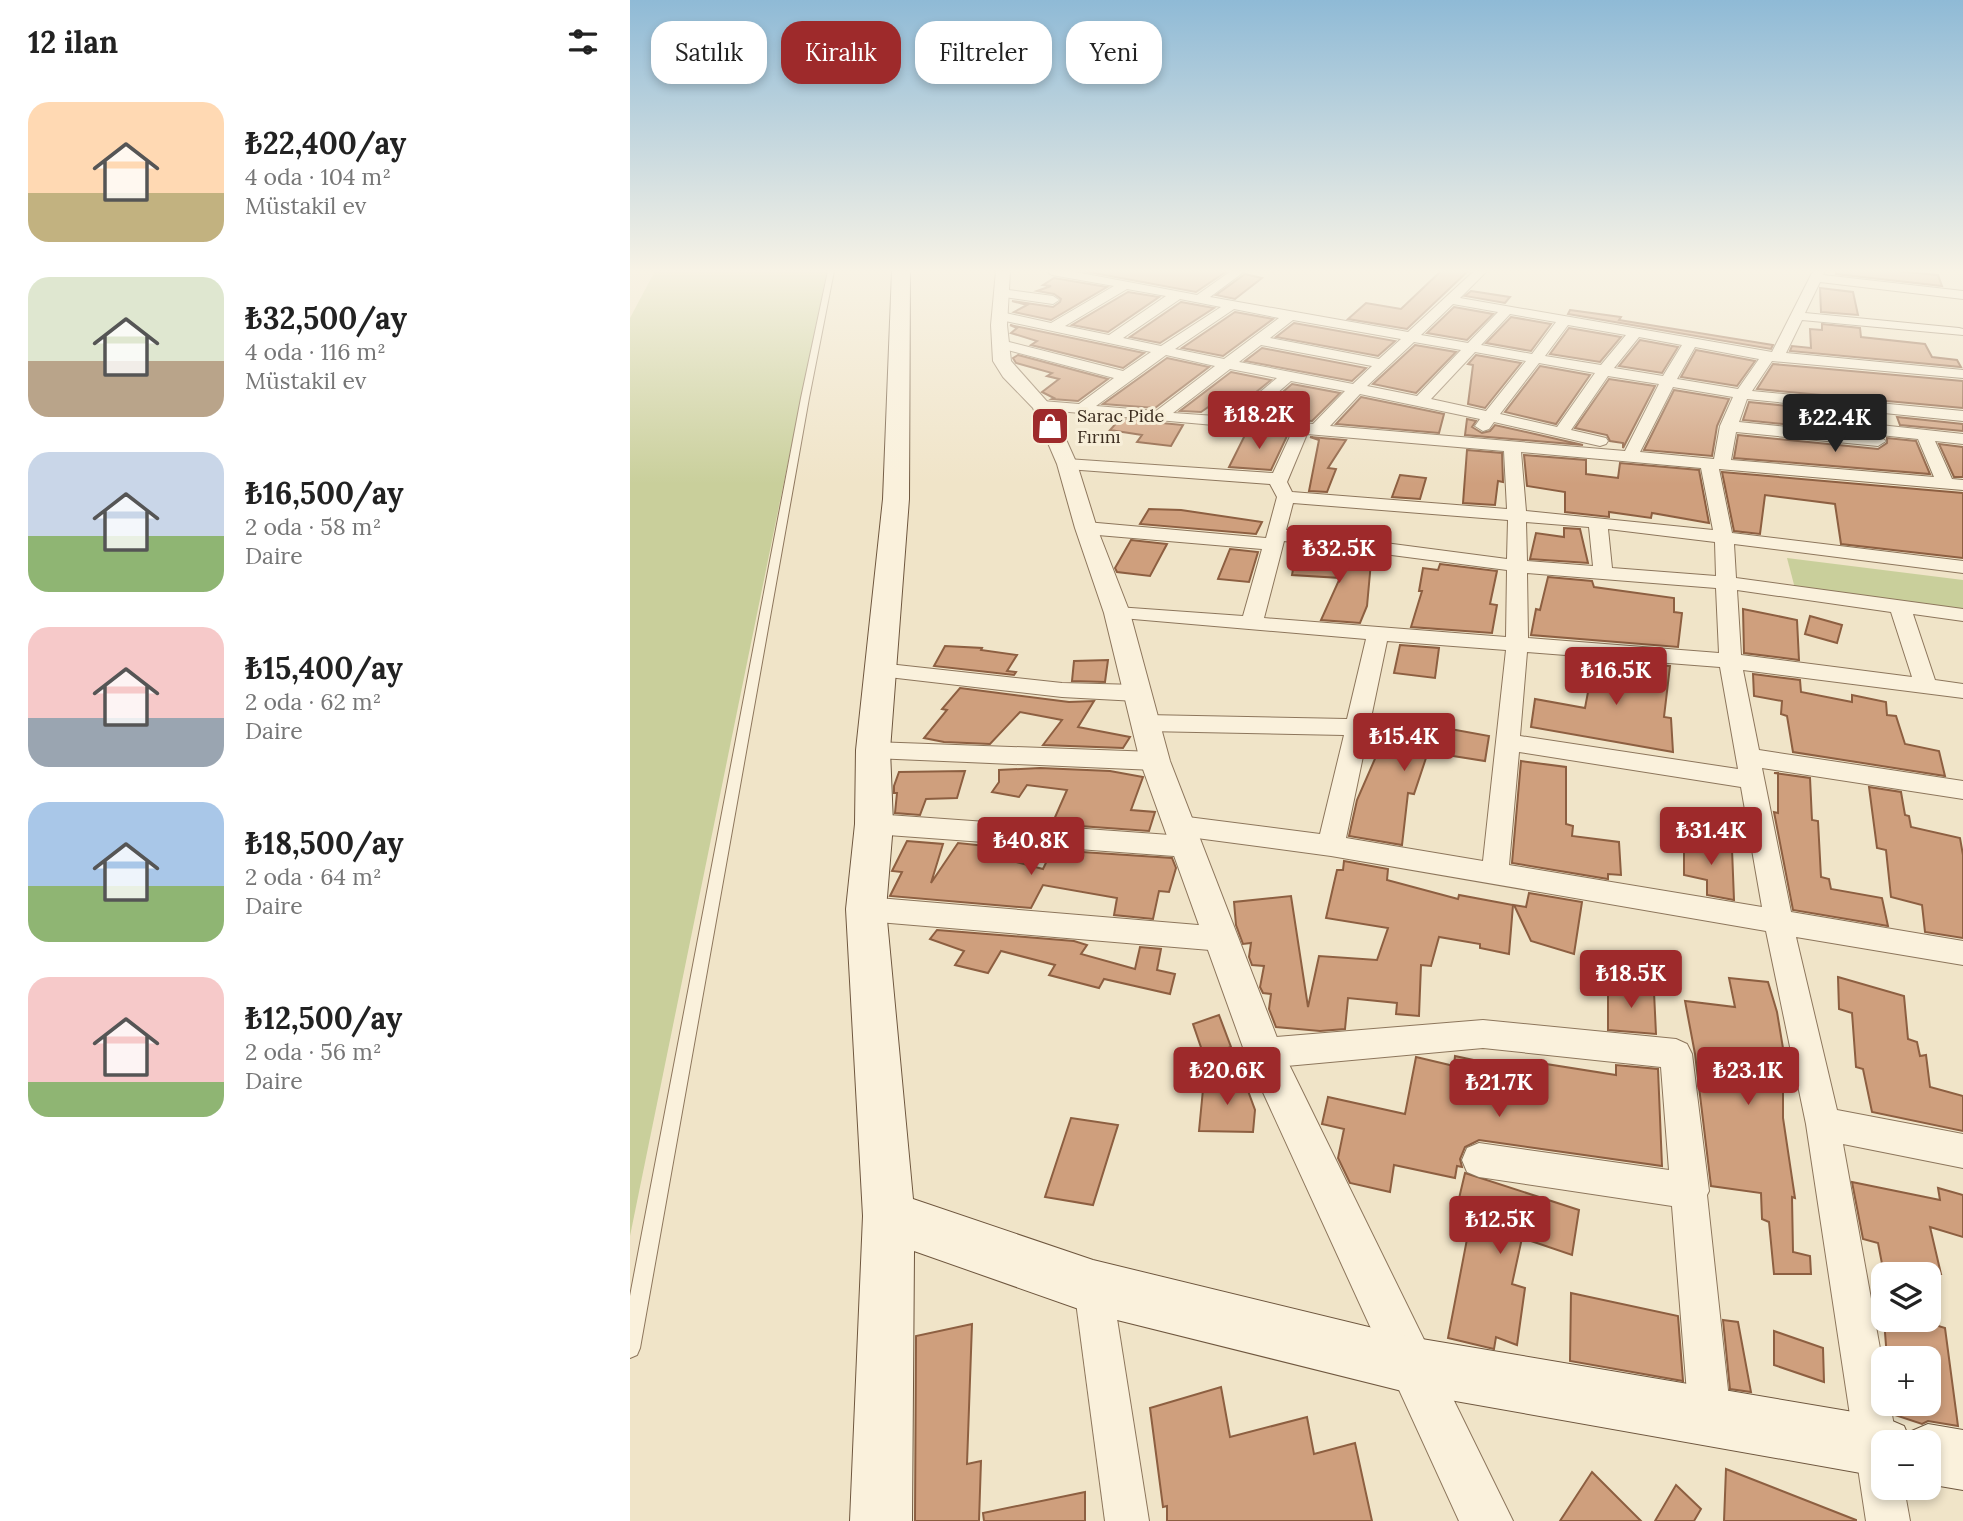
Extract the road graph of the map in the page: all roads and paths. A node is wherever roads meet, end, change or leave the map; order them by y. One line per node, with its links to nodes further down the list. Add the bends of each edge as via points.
1 (816, 342): 92 (lane)
2 (900, 342): 67 (main road, via 897,499)
3 (1002, 342): 31 (street, via 1002,361 1009,373)
4 (1065, 342): 24 (street)
5 (1131, 342): 17 (street)
6 (1176, 342): 17 (street)
7 (1256, 342): 20 (street)
8 (1269, 342): 21 (street)
9 (1405, 342): 21 (street)
10 (1444, 342): 16 (street)
11 (1477, 342): 16 (street)
12 (1549, 342): 19 (street)
13 (1628, 342): 22 (street)
14 (1691, 342): 18 (street); 26 (street)
15 (1782, 342): 18 (street)
16 (1472, 347): 19 (street); 29 (street)
17 (1164, 350): 20 (street); 24 (street)
18 (1773, 356): 23 (street); 28 (street)
19 (1538, 358): 22 (street); 34 (street)
20 (1226, 364): 25 (street); 33 (street)
21 (1382, 364): 27 (street)
22 (1604, 371): 26 (street); 39 (street)
23 (1963, 374)
24 (1125, 376): 32 (street)
25 (1288, 376): 27 (street); 36 (street)
26 (1668, 381): 28 (street); 44 (street)
27 (1357, 388): 29 (street); 38 (street)
28 (1740, 394): 30 (street); 37 (street)
29 (1420, 401): 34 (street)
30 (1860, 405): 35 (street); 45 (street)
31 (1042, 406): 32 (street); 48 (street)
32 (1084, 408): 33 (street)
33 (1159, 416): 36 (street)
34 (1490, 416): 39 (street); 42 (street)
35 (1963, 416)
36 (1234, 422): 38 (street)
37 (1728, 426): 45 (street); 47 (street)
38 (1310, 428): 42 (street); 50 (street)
39 (1562, 431): 44 (street)
40 (1924, 434): 41 (street); 45 (street); 49 (street)
41 (1963, 439)
42 (1472, 441): 43 (street)
43 (1512, 445): 46 (street); 51 (street)
44 (1633, 450): 46 (street)
45 (1882, 453): 47 (street); 49 (street)
46 (1663, 458): 47 (street)
47 (1716, 463): 55 (street)
48 (1067, 464): 50 (street); 53 (street)
49 (1954, 484)
50 (1282, 488): 51 (street); 54 (street)
51 (1517, 516): 52 (street); 56 (street)
52 (1598, 522): 55 (street); 58 (street)
53 (1086, 527): 54 (street); 61 (street)
54 (1275, 539): 56 (street); 63 (street)
55 (1724, 539): 57 (street); 59 (street)
56 (1518, 566): 58 (street); 65 (street)
57 (1963, 567)
58 (1603, 573): 59 (street)
59 (1726, 583): 60 (street); 66 (street)
60 (1900, 607): 62 (street); 68 (street)
61 (1117, 613): 63 (street); 70 (street)
62 (1963, 615)
63 (1252, 622): 64 (street)
64 (1378, 633): 65 (street); 71 (street)
65 (1517, 645): 66 (street); 72 (street)
66 (1730, 661): 68 (street); 75 (street)
67 (879, 670): 70 (street, via 1062,690); 73 (main road)
68 (1926, 685): 69 (street)
69 (1963, 691)
70 (1141, 708): 71 (street); 74 (street)
71 (1357, 727): 79 (street)
72 (1508, 742): 75 (street); 80 (street)
73 (873, 750): 74 (street); 77 (main road)
74 (1155, 761): 78 (street)
75 (1750, 769): 76 (street); 82 (street)
76 (1963, 790)
77 (874, 824): 78 (street); 81 (main road)
78 (1184, 836): 79 (street); 83 (street)
79 (1331, 846): 80 (street)
80 (1495, 873): 82 (street)
81 (866, 909): 83 (street); 90 (main road)
82 (1779, 923): 84 (street); 86 (street)
83 (1222, 939): 85 (street)
84 (1963, 953)
85 (1264, 1053): 89 (street, via 1483,1034 1676,1054); 93 (street)
86 (1823, 1124): 87 (street); 95 (street)
87 (1963, 1152)
88 (1479, 1160): 89 (street)
89 (1691, 1191): 94 (street)
90 (889, 1216): 91 (main road); 100 (main road)
91 (1093, 1287): 93 (main road); 101 (street)
92 (630, 1348)
93 (1410, 1365): 94 (main road); 102 (street)
94 (1710, 1418): 96 (main road)
95 (1884, 1430)
96 (1871, 1459)
97 (1963, 1460): 98 (main road)
98 (1941, 1461)
99 (1889, 1500): 103 (street)
100 (881, 1521)
101 (1126, 1521)
102 (1486, 1521)
103 (1888, 1521)

